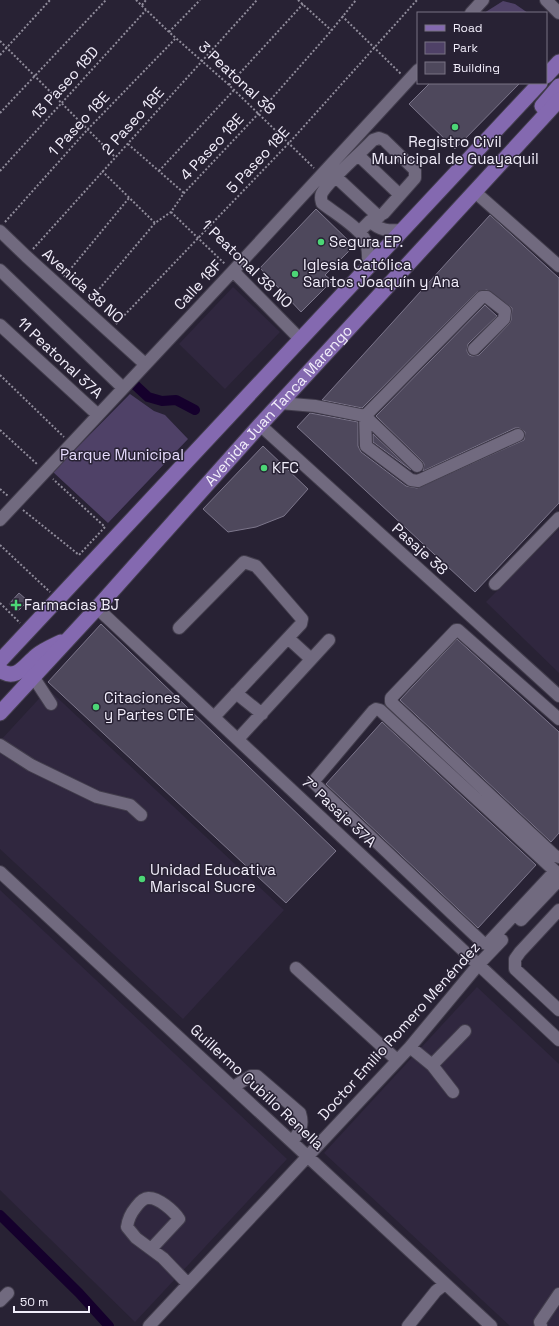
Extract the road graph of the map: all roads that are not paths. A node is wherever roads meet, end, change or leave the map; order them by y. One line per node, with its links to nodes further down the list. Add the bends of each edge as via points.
1 (483, 0): 3 (street)
2 (546, 0): 4 (street)
3 (472, 12)
4 (559, 13)
5 (559, 62): 7 (main road)
6 (417, 71): 22 (street, Calle 18F)
7 (547, 75)
8 (539, 84): 17 (main road, Avenida Juan Tanca Marengo)
9 (559, 86): 12 (main road, via 509,144)
10 (559, 100): 12 (main road, Avenida Juan Tanca Marengo)
11 (358, 155): 13 (street); 15 (street); 15 (street, via 373,140 384,140 415,170 415,178)
12 (496, 169): 14 (main road, Avenida Juan Tanca Marengo)
13 (336, 177): 16 (street); 19 (street, via 322,192 322,203)
14 (475, 192): 21 (street); 29 (main road, Avenida Juan Tanca Marengo)
15 (400, 195): 16 (street)
16 (375, 219): 17 (street, via 376,226 387,231); 19 (street)
17 (402, 230): 20 (main road, Avenida Juan Tanca Marengo)
18 (0, 231): 27 (street, Avenida 38 NO)
19 (359, 232): 20 (street, via 365,240)
20 (368, 266): 25 (main road, Avenida Juan Tanca Marengo)
21 (559, 266)
22 (233, 271): 25 (street, 1 Peatonal 38 NO); 27 (street, Calle 18F)
23 (1, 272): 28 (street)
24 (0, 325): 30 (street, 11 Peatonal 37A)
25 (300, 339): 44 (main road, Avenida Juan Tanca Marengo)
26 (474, 349): 31 (street, via 504,319 505,311 488,297 482,297)
27 (146, 364): 28 (street, Calle 18F)
28 (123, 388): 30 (street, Calle 18F)
29 (280, 403): 31 (street, via 315,406); 32 (main road, Avenida Juan Tanca Marengo)
30 (98, 415): 36 (street, Calle 18F)
31 (365, 416): 33 (street, via 366,446 411,480 418,481); 34 (street)
32 (260, 425): 38 (main road, Avenida Juan Tanca Marengo); 48 (street, Pasaje 38)
33 (518, 435)
34 (417, 466)
35 (559, 518): 37 (street)
36 (0, 520)
37 (495, 584)
38 (97, 608): 40 (main road, Avenida Juan Tanca Marengo); 52 (street, 7° Pasaje 37A)
39 (179, 628): 41 (street, via 244,562 256,566 302,619 301,624)
40 (70, 638): 45 (main road, via 37,655 18,673 9,674); 46 (main road, Avenida Juan Tanca Marengo)
41 (288, 638): 43 (street); 47 (street)
42 (329, 640): 43 (street)
43 (311, 659): 51 (street)
44 (0, 661)
45 (0, 670)
46 (34, 678): 49 (street); 50 (main road, Avenida Juan Tanca Marengo)
47 (236, 693): 51 (street); 52 (street)
48 (559, 696)
49 (51, 704)
50 (0, 713)
51 (262, 714): 54 (street)
52 (214, 717): 54 (street, 7° Pasaje 37A)
53 (559, 719): 59 (street, via 458,630 391,698 390,702)
54 (238, 739): 57 (street, 7° Pasaje 37A)
55 (0, 744): 58 (street, via 31,765 98,797 130,805)
56 (313, 782): 57 (street); 61 (street, via 483,943 487,944); 61 (street, via 373,711 380,710)
57 (298, 795): 63 (street, 7° Pasaje 37A)
58 (142, 815)
59 (559, 857)
60 (0, 872): 71 (street, Guillermo Cubillo Renella)
61 (558, 876): 63 (street, Doctor Emilio Romero Menéndez)
62 (559, 910): 65 (street, via 515,959 515,968)
63 (479, 964): 67 (street, 7° Pasaje 37A); 68 (street, Doctor Emilio Romero Menéndez)
64 (296, 968): 69 (street)
65 (559, 1010)
66 (465, 1031): 70 (street)
67 (559, 1040)
68 (410, 1047): 69 (street, Doctor Emilio Romero Menéndez); 70 (street)
69 (397, 1060): 74 (street, Doctor Emilio Romero Menéndez)
70 (432, 1065): 72 (street)
71 (233, 1087): 73 (street, Guillermo Cubillo Renella); 73 (street, via 251,1076 257,1076 300,1113 303,1122 301,1130)
72 (453, 1092)
73 (292, 1142): 74 (street, Guillermo Cubillo Renella)
74 (308, 1156): 76 (street, Doctor Emilio Romero Menéndez); 77 (street, Guillermo Cubillo Renella)
75 (151, 1249): 75 (street, via 179,1219 154,1198 141,1200 133,1211 127,1227 136,1238); 76 (street)
76 (188, 1284): 79 (street, Doctor Emilio Romero Menéndez)
77 (446, 1284): 80 (street, via 436,1291); 81 (street, Guillermo Cubillo Renella)
78 (559, 1294): 82 (street, via 542,1317)
79 (149, 1326)
80 (408, 1326)
81 (491, 1326)
82 (541, 1326)

